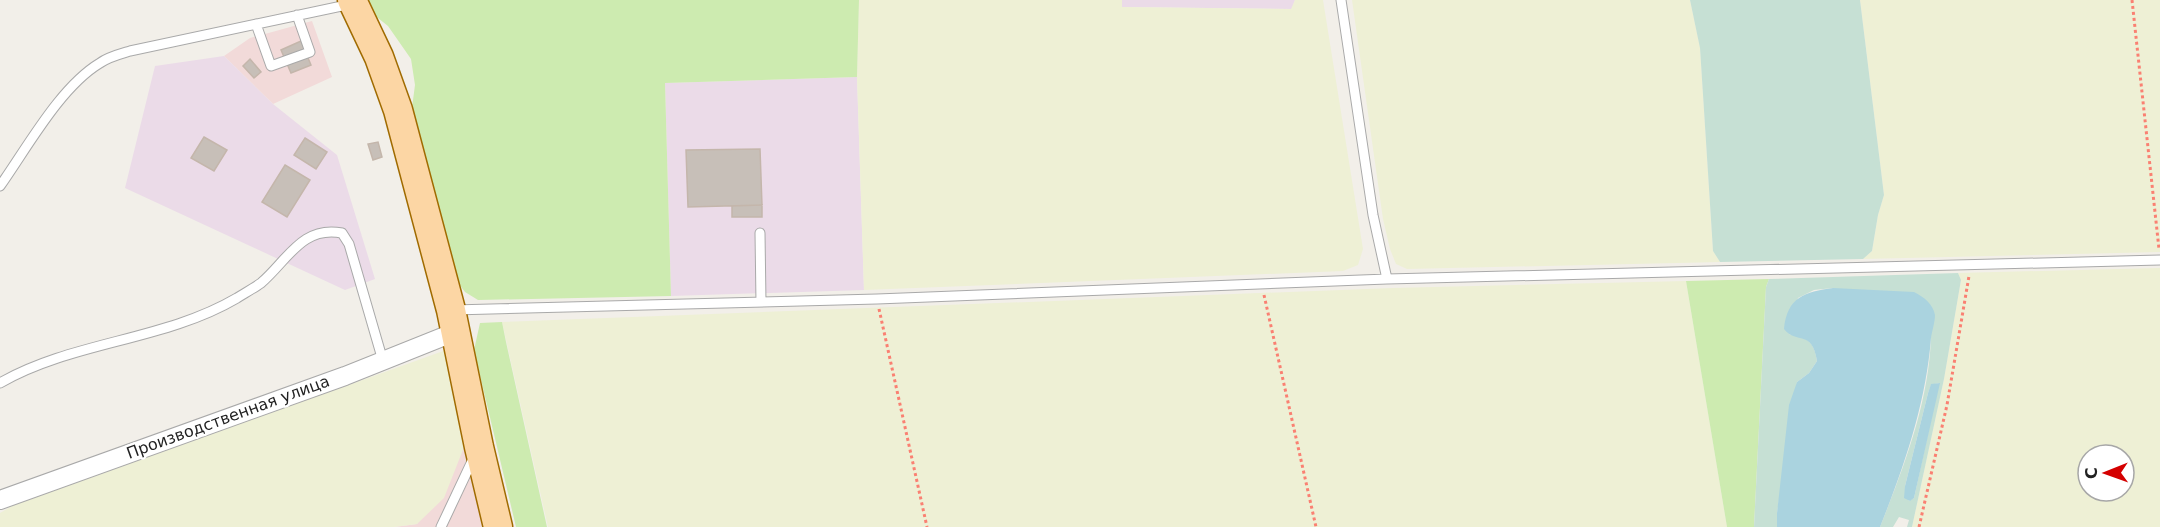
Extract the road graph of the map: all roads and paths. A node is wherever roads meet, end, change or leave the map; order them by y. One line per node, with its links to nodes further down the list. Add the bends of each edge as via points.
1 (1341, 0): 10 (lane, via 1373,214)
2 (2132, 0): 8 (path)
3 (353, 2): 4 (lane); 14 (main road, via 398,110)
4 (297, 15): 5 (lane); 5 (lane, via 310,52 271,66)
5 (256, 24): 6 (lane, via 130,51 101,62 61,100)
6 (0, 186)
7 (760, 233): 13 (lane)
8 (2160, 259): 9 (lane)
9 (1971, 265): 10 (lane); 23 (path, via 1947,405)
10 (1387, 279): 11 (lane)
11 (1261, 284): 12 (lane); 22 (path)
12 (877, 299): 13 (lane); 21 (path)
13 (762, 302): 14 (lane)
14 (453, 321): 15 (street, Производственная улица); 17 (main road)
15 (383, 361): 16 (lane, via 349,244 342,233 330,230 305,239 260,283 235,299 185,320 36,364); 18 (street, Производственная улица)
16 (0, 383)
17 (479, 447): 19 (lane); 20 (main road)
18 (0, 500)
19 (441, 527)
20 (498, 527)
21 (927, 527)
22 (1316, 527)
23 (1919, 527)

